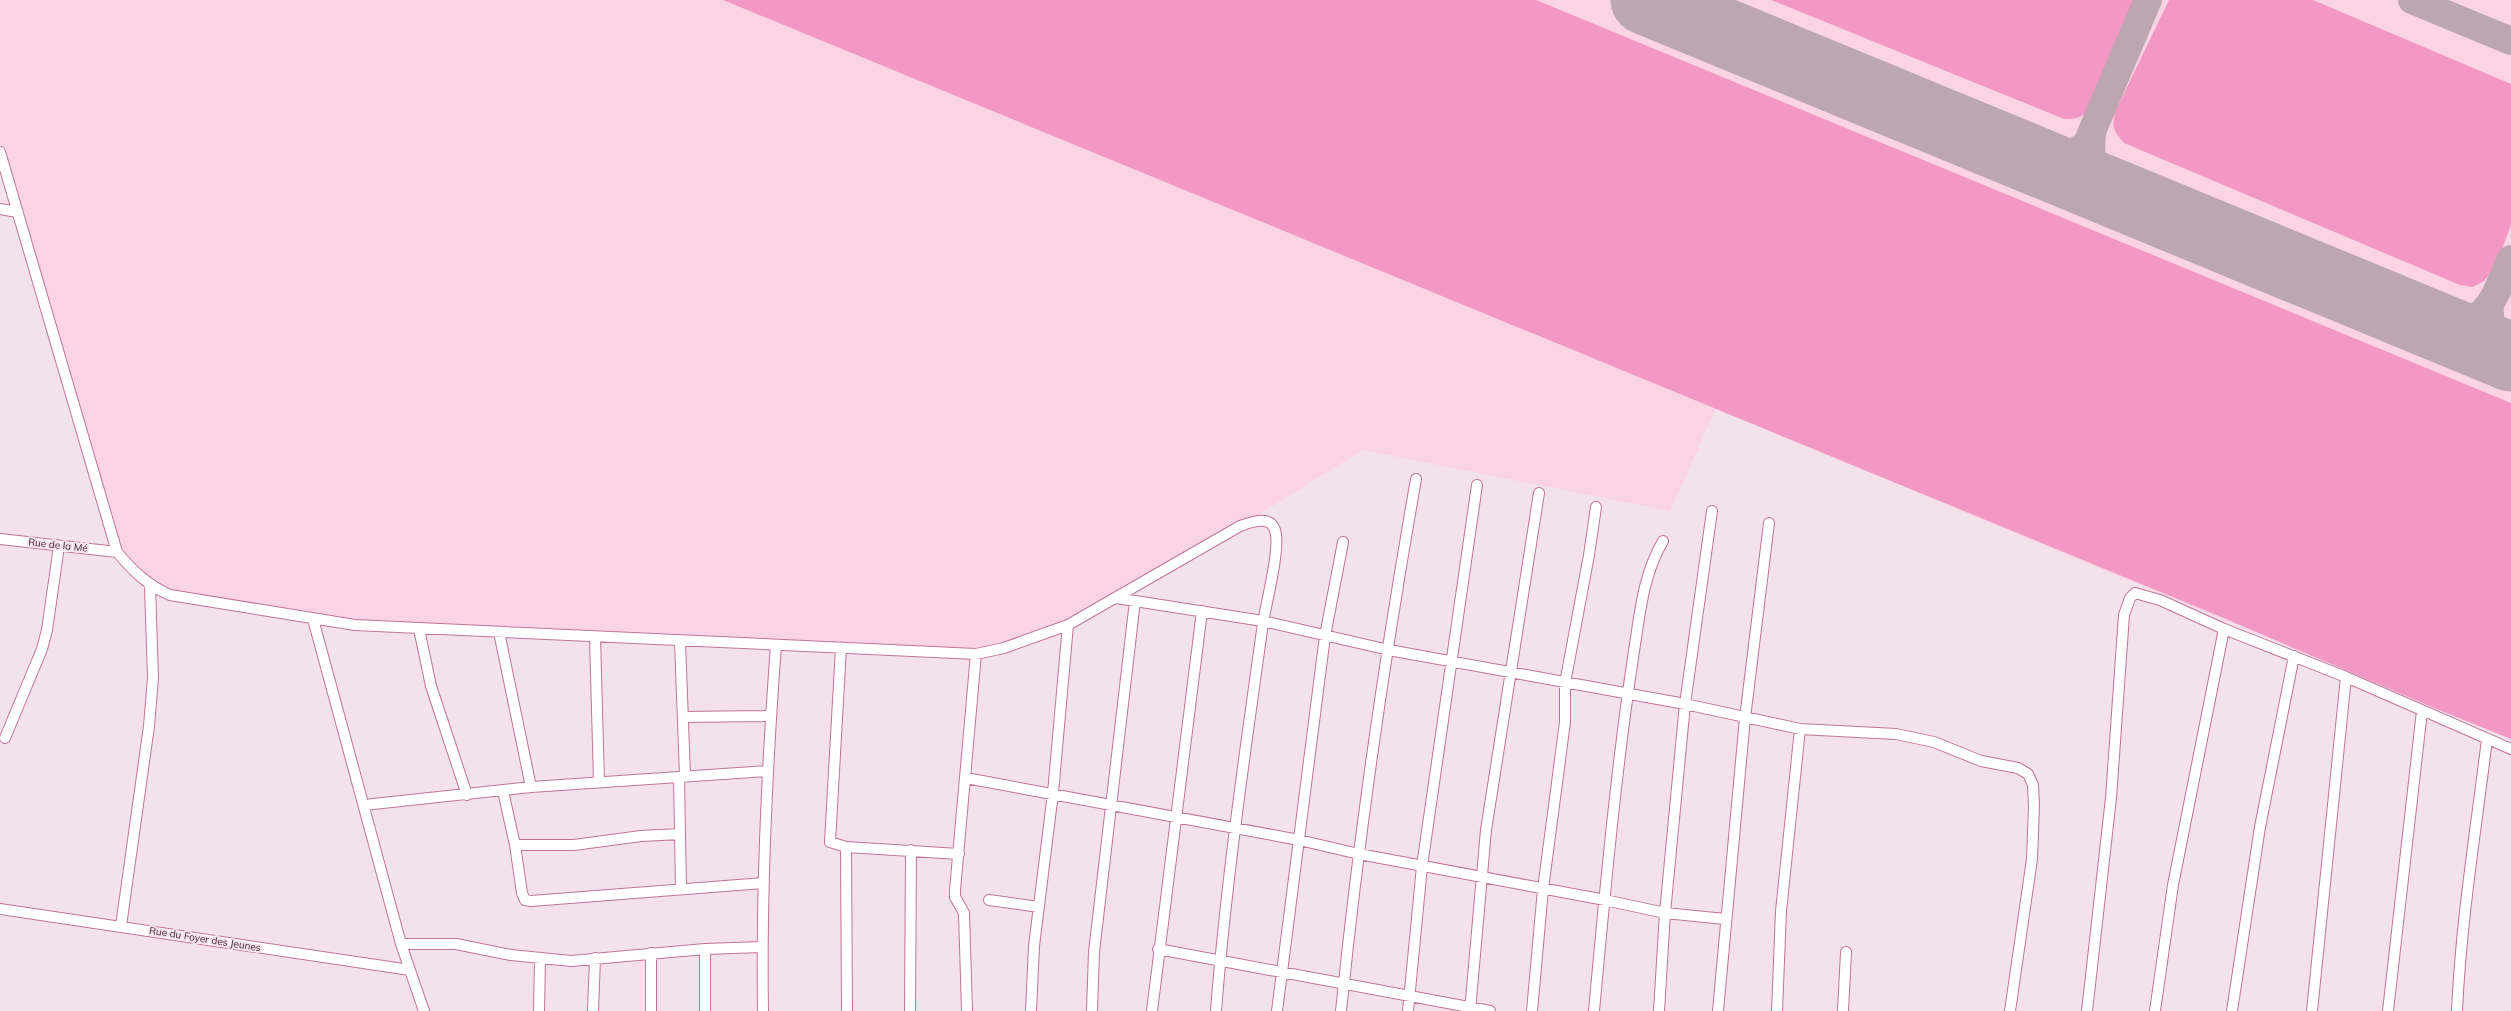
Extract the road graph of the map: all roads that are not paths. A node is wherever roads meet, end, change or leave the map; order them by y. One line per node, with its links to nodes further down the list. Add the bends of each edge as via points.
1 (0, 152): 3 (street)
2 (0, 209): 3 (street)
3 (17, 212): 14 (street)
4 (1416, 479): 30 (street)
5 (1477, 485): 33 (street)
6 (1539, 493): 34 (street)
7 (1596, 507): 36 (street)
8 (1712, 511): 38 (street)
9 (1769, 524): 42 (street)
10 (0, 539): 13 (street, Rue de la Mé)
11 (1664, 541): 37 (street, via 1652,559 1645,583)
12 (1343, 542): 25 (street)
13 (58, 546): 14 (street, Rue de la Mé); 44 (street, via 47,630 42,649)
14 (117, 552): 15 (street)
15 (150, 586): 19 (street, via 170,595); 77 (street, via 153,678 150,726)
16 (1116, 598): 17 (street); 20 (street, via 1240,526 1261,521 1270,524 1275,530 1276,542); 21 (street)
17 (1135, 601): 18 (street); 56 (street)
18 (1202, 611): 20 (street); 57 (street)
19 (313, 619): 22 (street); 55 (street)
20 (1263, 622): 25 (street); 58 (street)
21 (1068, 624): 31 (street, via 1004,648); 53 (street)
22 (420, 629): 24 (street); 54 (street, via 433,692)
23 (2224, 629): 32 (street); 116 (street, via 2160,600 2135,593 2126,609 2116,706 2111,798); 117 (street, via 2173,886)
24 (499, 632): 26 (street); 51 (street)
25 (1325, 636): 30 (street); 60 (street)
26 (595, 637): 27 (street); 50 (street)
27 (680, 641): 28 (street); 41 (street)
28 (776, 645): 29 (street); 40 (street)
29 (841, 648): 31 (street); 62 (street, via 829,838 834,844)
30 (1389, 650): 33 (street); 65 (street)
31 (976, 654): 49 (street)
32 (2294, 656): 35 (street); 118 (street, via 2260,827)
33 (1452, 662): 34 (street); 66 (street)
34 (1510, 672): 36 (street); 67 (street, via 1486,830)
35 (2346, 677): 39 (street); 119 (street)
36 (1565, 682): 37 (street); 69 (street, via 1565,722)
37 (1627, 695): 38 (street); 72 (street)
38 (1685, 704): 42 (street); 75 (street)
39 (2422, 711): 45 (street); 120 (street)
40 (770, 716): 41 (street); 47 (street)
41 (683, 717): 48 (street)
42 (1745, 718): 43 (street); 76 (street)
43 (1800, 730): 113 (street, via 1781,912); 115 (street, via 1896,734 1934,742 1981,761 2018,768 2028,774 2033,785 2034,806 2032,859)
44 (5, 738)
45 (2487, 739): 46 (street); 121 (street, via 2463,919)
46 (2511, 749)
47 (768, 771): 48 (street); 68 (street)
48 (682, 777): 50 (street); 59 (street)
49 (966, 778): 53 (street); 64 (street)
50 (599, 782): 51 (street)
51 (531, 788): 52 (street)
52 (503, 791): 54 (street); 61 (street)
53 (1053, 793): 56 (street); 73 (street)
54 (467, 795): 55 (street)
55 (364, 804): 78 (street)
56 (1112, 805): 57 (street); 102 (street, via 1094,952)
57 (1174, 818): 58 (street); 81 (street)
58 (1236, 828): 60 (street); 86 (street)
59 (680, 834): 61 (street, via 641,836 574,845); 70 (street)
60 (1299, 840): 65 (street); 88 (street)
61 (515, 845): 70 (street, via 525,900)
62 (846, 847): 63 (street); 98 (street)
63 (911, 850): 64 (street); 99 (street)
64 (959, 854): 100 (street, via 955,897 964,913)
65 (1359, 854): 66 (street); 89 (street)
66 (1422, 866): 67 (street); 90 (street)
67 (1482, 878): 69 (street); 91 (street)
68 (764, 883): 70 (street); 79 (street)
69 (1543, 888): 72 (street); 109 (street)
70 (682, 889)
71 (989, 900): 73 (street)
72 (1605, 900): 75 (street); 110 (street)
73 (1039, 907): 101 (street)
74 (0, 909): 77 (street, Rue du Foyer des Jeunes)
75 (1665, 913): 76 (street); 111 (street)
76 (1725, 920): 112 (street)
77 (121, 926): 87 (street, Rue du Foyer des Jeunes)
78 (402, 944): 85 (street, via 456,944); 87 (street)
79 (762, 947): 80 (street); 97 (street)
80 (705, 949): 83 (street); 96 (street)
81 (1158, 949): 86 (street); 103 (street)
82 (1846, 952): 114 (street)
83 (651, 953): 84 (street); 95 (street)
84 (595, 958): 85 (street, via 571,961); 94 (street)
85 (540, 959): 93 (street)
86 (1221, 962): 88 (street); 104 (street)
87 (410, 970): 92 (street)
88 (1281, 973): 89 (street); 105 (street)
89 (1344, 985): 90 (street); 106 (street)
90 (1409, 997): 91 (street); 107 (street)
91 (1470, 1009): 108 (street)
92 (424, 1011)
93 (539, 1011)
94 (593, 1011)
95 (651, 1011)
96 (705, 1011)
97 (763, 1011)
98 (847, 1011)
99 (910, 1011)
100 (967, 1011)
101 (1031, 1011)
102 (1092, 1011)
103 (1152, 1011)
104 (1216, 1011)
105 (1277, 1011)
106 (1341, 1011)
107 (1408, 1011)
108 (1490, 1011)
109 (1532, 1011)
110 (1594, 1011)
111 (1659, 1011)
112 (1718, 1011)
113 (1777, 1011)
114 (1843, 1011)
115 (2010, 1011)
116 (2086, 1011)
117 (2155, 1011)
118 (2232, 1011)
119 (2312, 1011)
120 (2388, 1011)
121 (2457, 1011)

